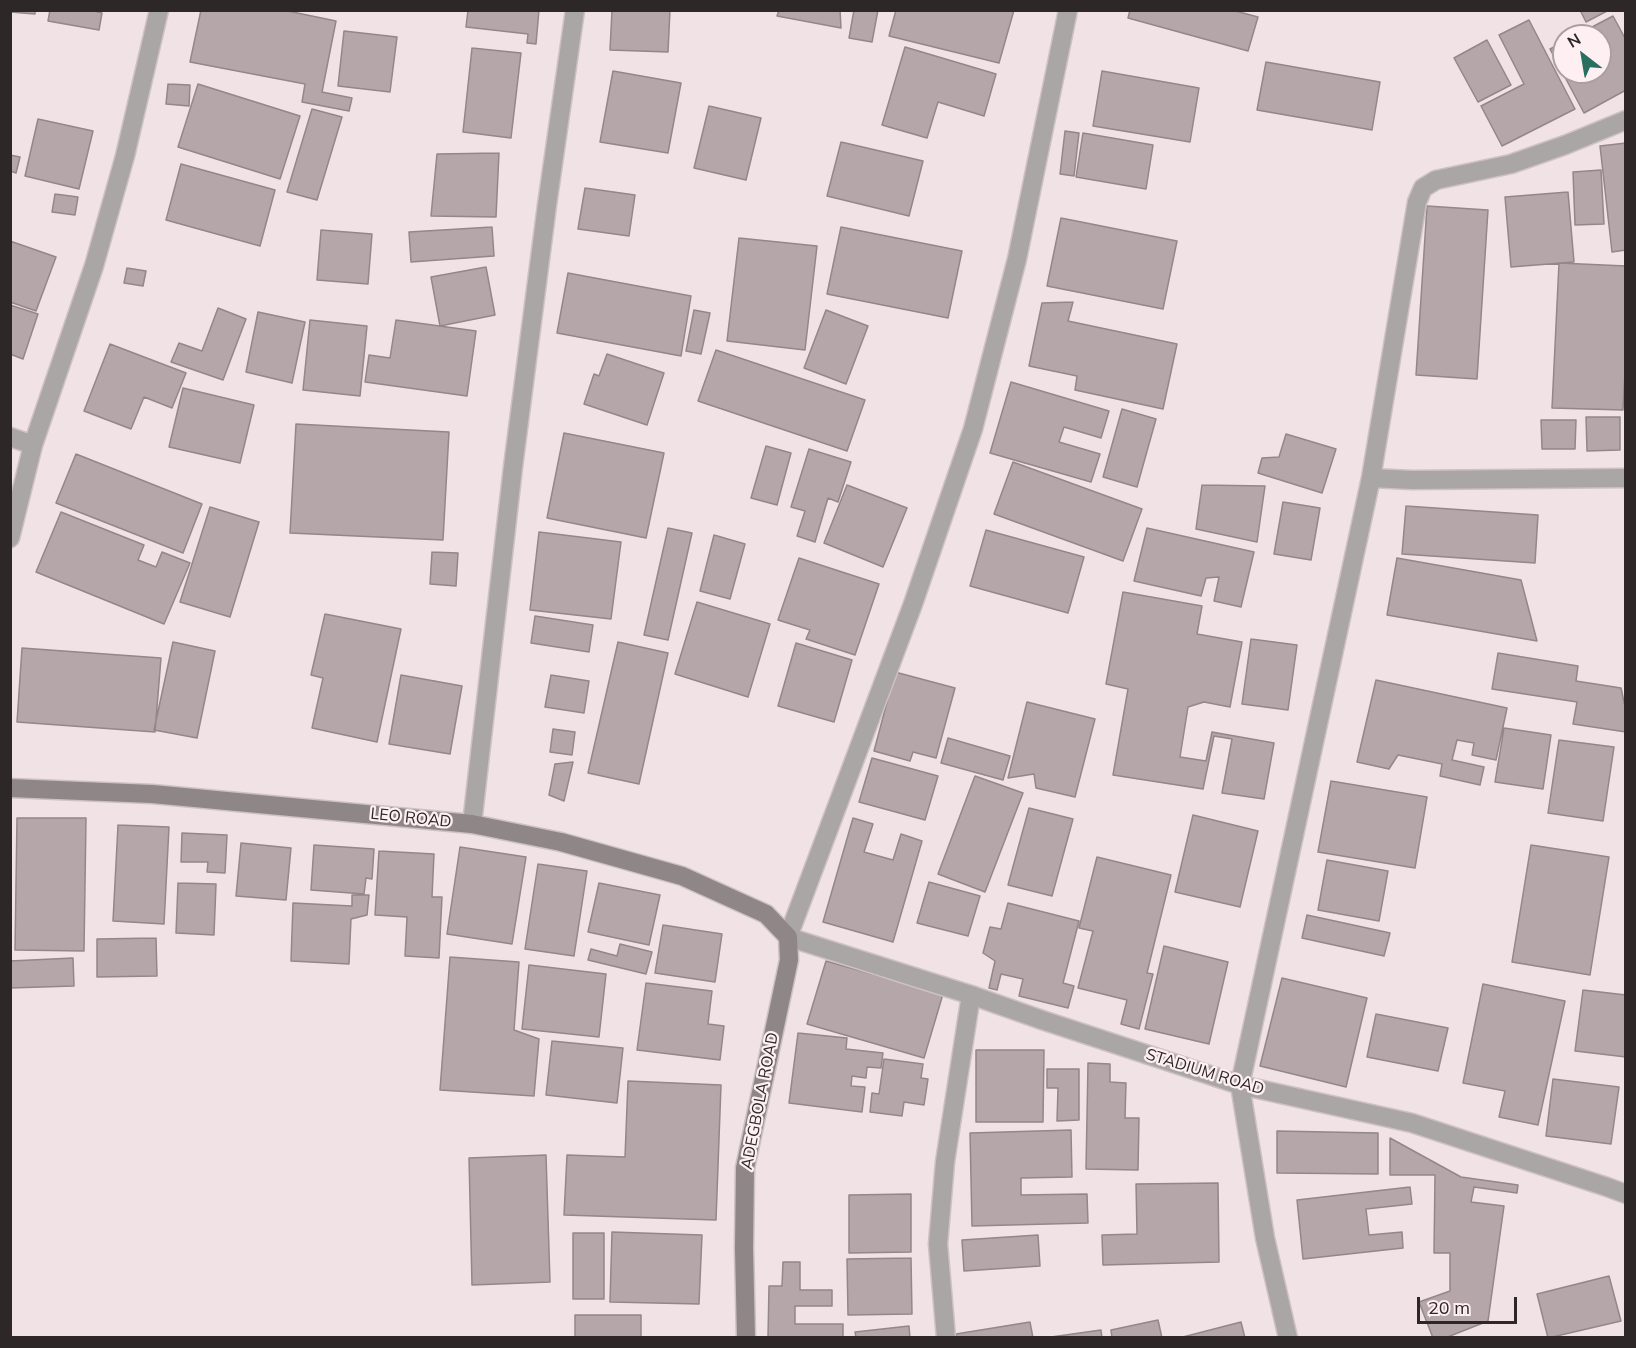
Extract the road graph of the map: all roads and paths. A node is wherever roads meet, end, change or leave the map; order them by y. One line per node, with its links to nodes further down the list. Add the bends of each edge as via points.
1 (159, 10): 6 (street, via 94,266)
2 (575, 10): 11 (street, via 513,467)
3 (1068, 10): 12 (street, via 1017,259 973,429 914,604)
4 (1626, 120): 7 (street, via 1510,164 1436,180 1423,188 1417,202)
5 (10, 438): 6 (street)
6 (33, 445): 9 (street)
7 (1371, 478): 8 (street); 14 (street)
8 (1626, 478)
9 (10, 538)
10 (10, 788): 11 (street, LEO ROAD, via 152,794)
11 (472, 824): 12 (street, LEO ROAD, via 561,842 682,876 766,914)
12 (788, 937): 13 (street, STADIUM ROAD); 16 (street, ADEGBOLA ROAD, via 789,960 745,1168)
13 (971, 994): 14 (street, STADIUM ROAD); 17 (street, via 945,1162 938,1244)
14 (1240, 1085): 15 (street, STADIUM ROAD, via 1412,1123); 18 (street, via 1265,1238)
15 (1626, 1194)
16 (746, 1338)
17 (946, 1338)
18 (1288, 1338)

